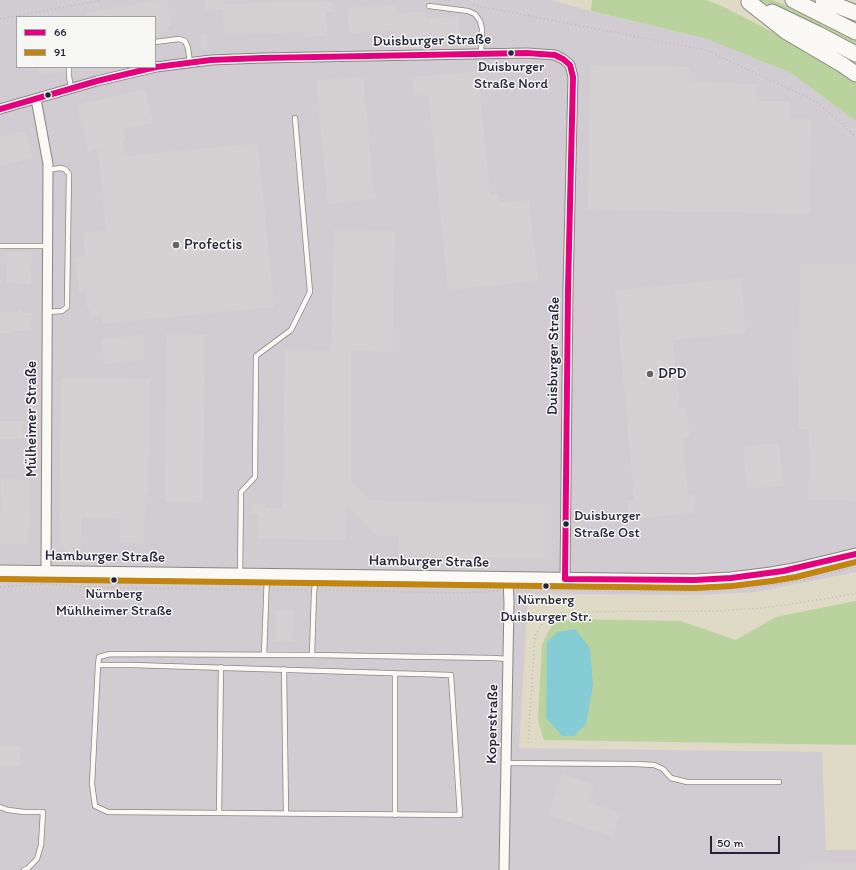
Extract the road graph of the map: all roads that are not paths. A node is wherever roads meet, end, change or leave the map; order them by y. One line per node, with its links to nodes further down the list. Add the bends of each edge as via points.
1 (793, 0): 6 (highway)
2 (823, 0): 5 (highway)
3 (746, 1): 9 (highway); 14 (highway, via 788,32)
4 (429, 6): 8 (lane, via 475,14 482,29)
5 (856, 13)
6 (856, 32)
7 (156, 42): 10 (lane, via 179,38 185,41)
8 (481, 54): 10 (street, Duisburger Straße, via 262,58); 30 (street, Duisburger Straße, via 555,55 570,65 573,77)
9 (856, 54)
10 (190, 63): 11 (street, Duisburger Straße)
11 (156, 67)
12 (69, 68): 15 (lane)
13 (152, 68): 15 (street, Duisburger Straße)
14 (856, 74)
15 (71, 89): 16 (street, Duisburger Straße)
16 (36, 99): 17 (street, Duisburger Straße); 19 (street, Mülheimer Straße)
17 (0, 110)
18 (295, 118): 26 (lane, via 310,292 291,330 256,356 255,477 241,492)
19 (48, 170): 21 (street, Mülheimer Straße); 22 (lane, via 60,168 69,174 67,307 62,311)
20 (0, 246): 21 (lane)
21 (48, 246): 22 (street, Mülheimer Straße)
22 (47, 312): 25 (street, Mülheimer Straße)
23 (856, 554): 30 (street, Hamburger Straße, via 789,570 731,578)
24 (0, 571): 25 (street, Hamburger Straße)
25 (46, 572): 26 (street, Hamburger Straße)
26 (240, 574): 27 (street, Hamburger Straße)
27 (267, 575): 28 (street, Hamburger Straße); 31 (lane)
28 (316, 575): 29 (street, Hamburger Straße); 32 (lane)
29 (508, 578): 30 (street, Hamburger Straße); 33 (street, Koperstraße)
30 (565, 579)
31 (264, 655): 32 (lane); 34 (lane, via 110,654 98,657)
32 (312, 655): 33 (lane)
33 (508, 659): 38 (street, Koperstraße)
34 (98, 665): 35 (lane); 41 (lane, via 92,784 95,806 108,812)
35 (221, 667): 36 (lane); 41 (lane)
36 (284, 669): 37 (lane); 42 (lane)
37 (395, 673): 43 (lane); 43 (lane, via 451,674 460,815)
38 (506, 763): 39 (lane, via 654,765 663,769 671,778 687,782); 45 (street, Koperstraße)
39 (778, 782)
40 (0, 807): 44 (lane, via 24,812 43,812 41,845 37,859)
41 (219, 813): 42 (lane)
42 (286, 814): 43 (lane)
43 (395, 814)
44 (24, 870)
45 (504, 870)

